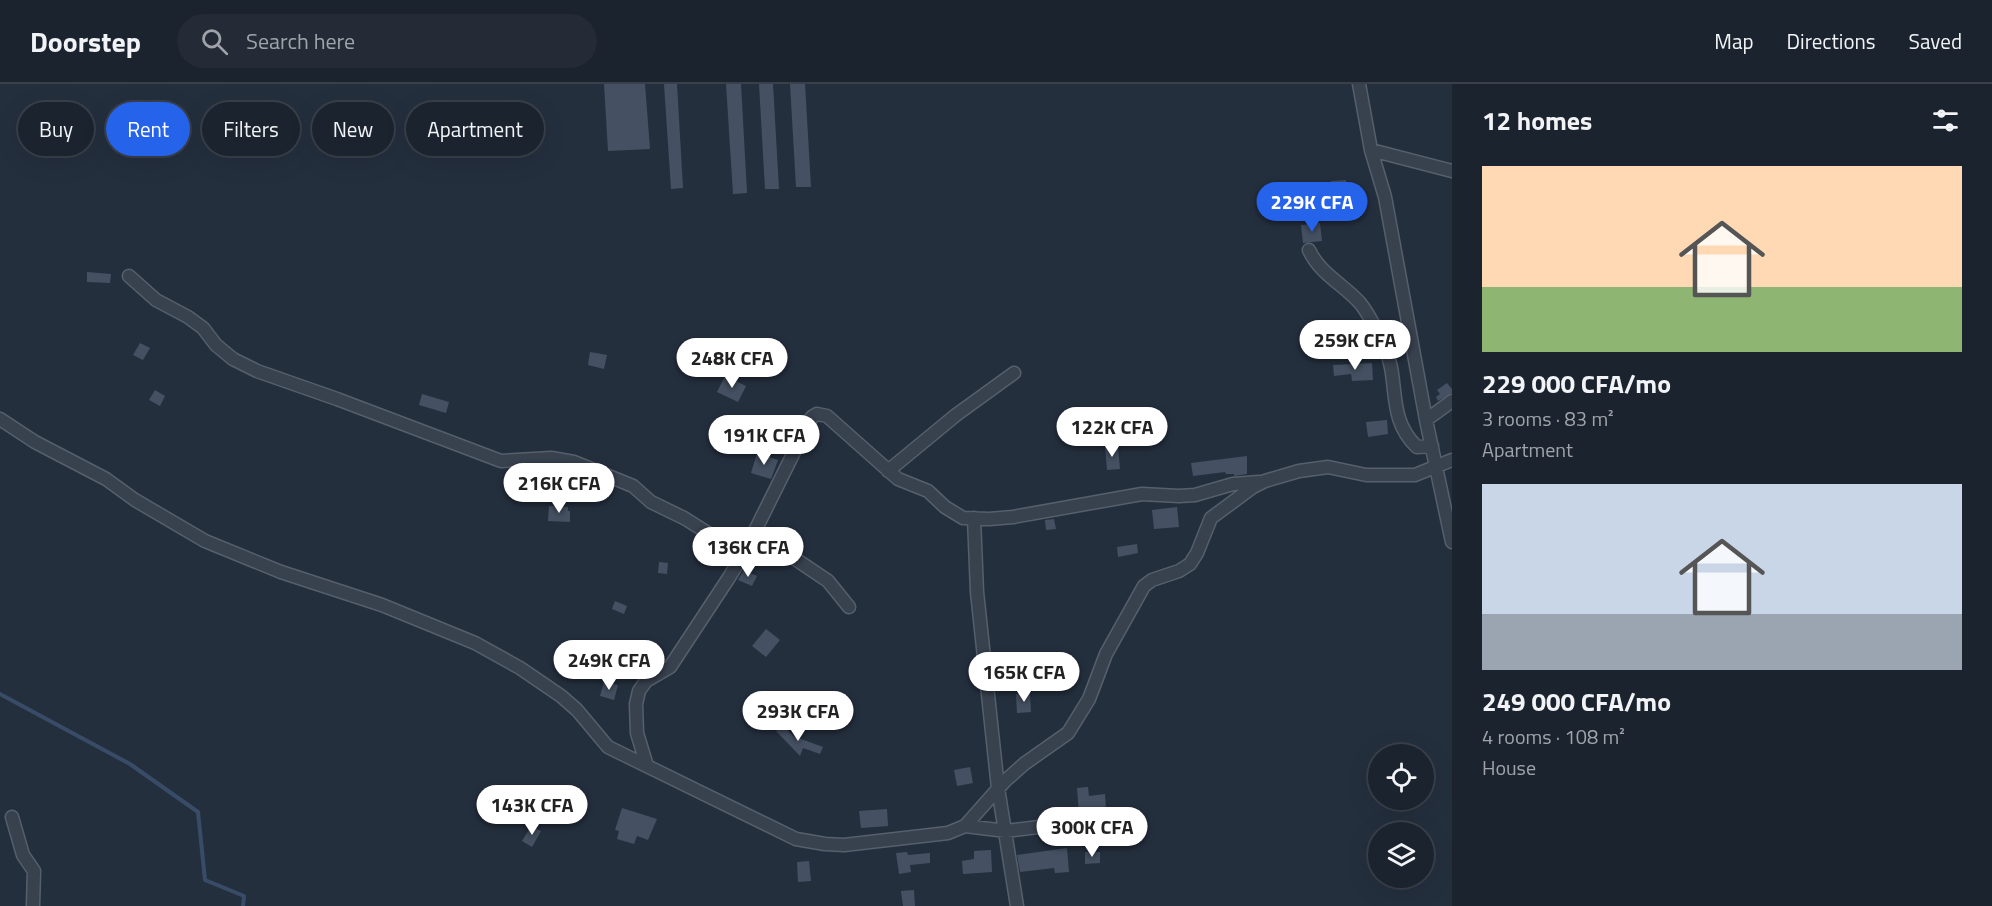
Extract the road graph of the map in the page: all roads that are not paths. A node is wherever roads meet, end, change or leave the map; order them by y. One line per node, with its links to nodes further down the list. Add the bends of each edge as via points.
1 (1359, 84): 2 (street)
2 (1371, 150): 3 (street); 9 (street, via 1385,197)
3 (1452, 171)
4 (1309, 250): 10 (street, via 1315,262 1361,305 1370,319 1386,350 1403,431 1417,447)
5 (129, 276): 18 (street, via 156,300 203,327 233,359 257,371 501,461 551,458 574,462 633,486 651,502)
6 (1014, 373): 13 (street)
7 (1452, 401): 9 (street)
8 (0, 419): 20 (street, via 205,541 475,643 561,696 578,710 608,747)
9 (1426, 420): 10 (street)
10 (1432, 446): 12 (street)
11 (1452, 460): 12 (street)
12 (1436, 465): 14 (street, via 1415,475 1385,476 1328,467); 17 (street)
13 (888, 471): 15 (street, via 928,491 963,518); 16 (street, via 827,416 817,414 808,424)
14 (1265, 482): 15 (street, via 1233,484 1195,495 1142,494 1013,517); 21 (street, via 1211,518 1190,564 1144,586 1106,654 1089,699 1068,733)
15 (974, 519): 21 (street, via 977,592)
16 (752, 533): 18 (street); 19 (street, via 828,581)
17 (1452, 542)
18 (743, 555): 20 (street, via 670,667 646,681 639,691 637,733)
19 (849, 607)
20 (647, 766): 24 (street, via 806,841 844,845 948,833)
21 (998, 788): 24 (street); 25 (street)
22 (12, 817): 26 (street, via 23,855 34,871)
23 (1113, 818): 25 (street)
24 (965, 826): 25 (street)
25 (1006, 831): 27 (street)
26 (33, 906)
27 (1017, 906)

